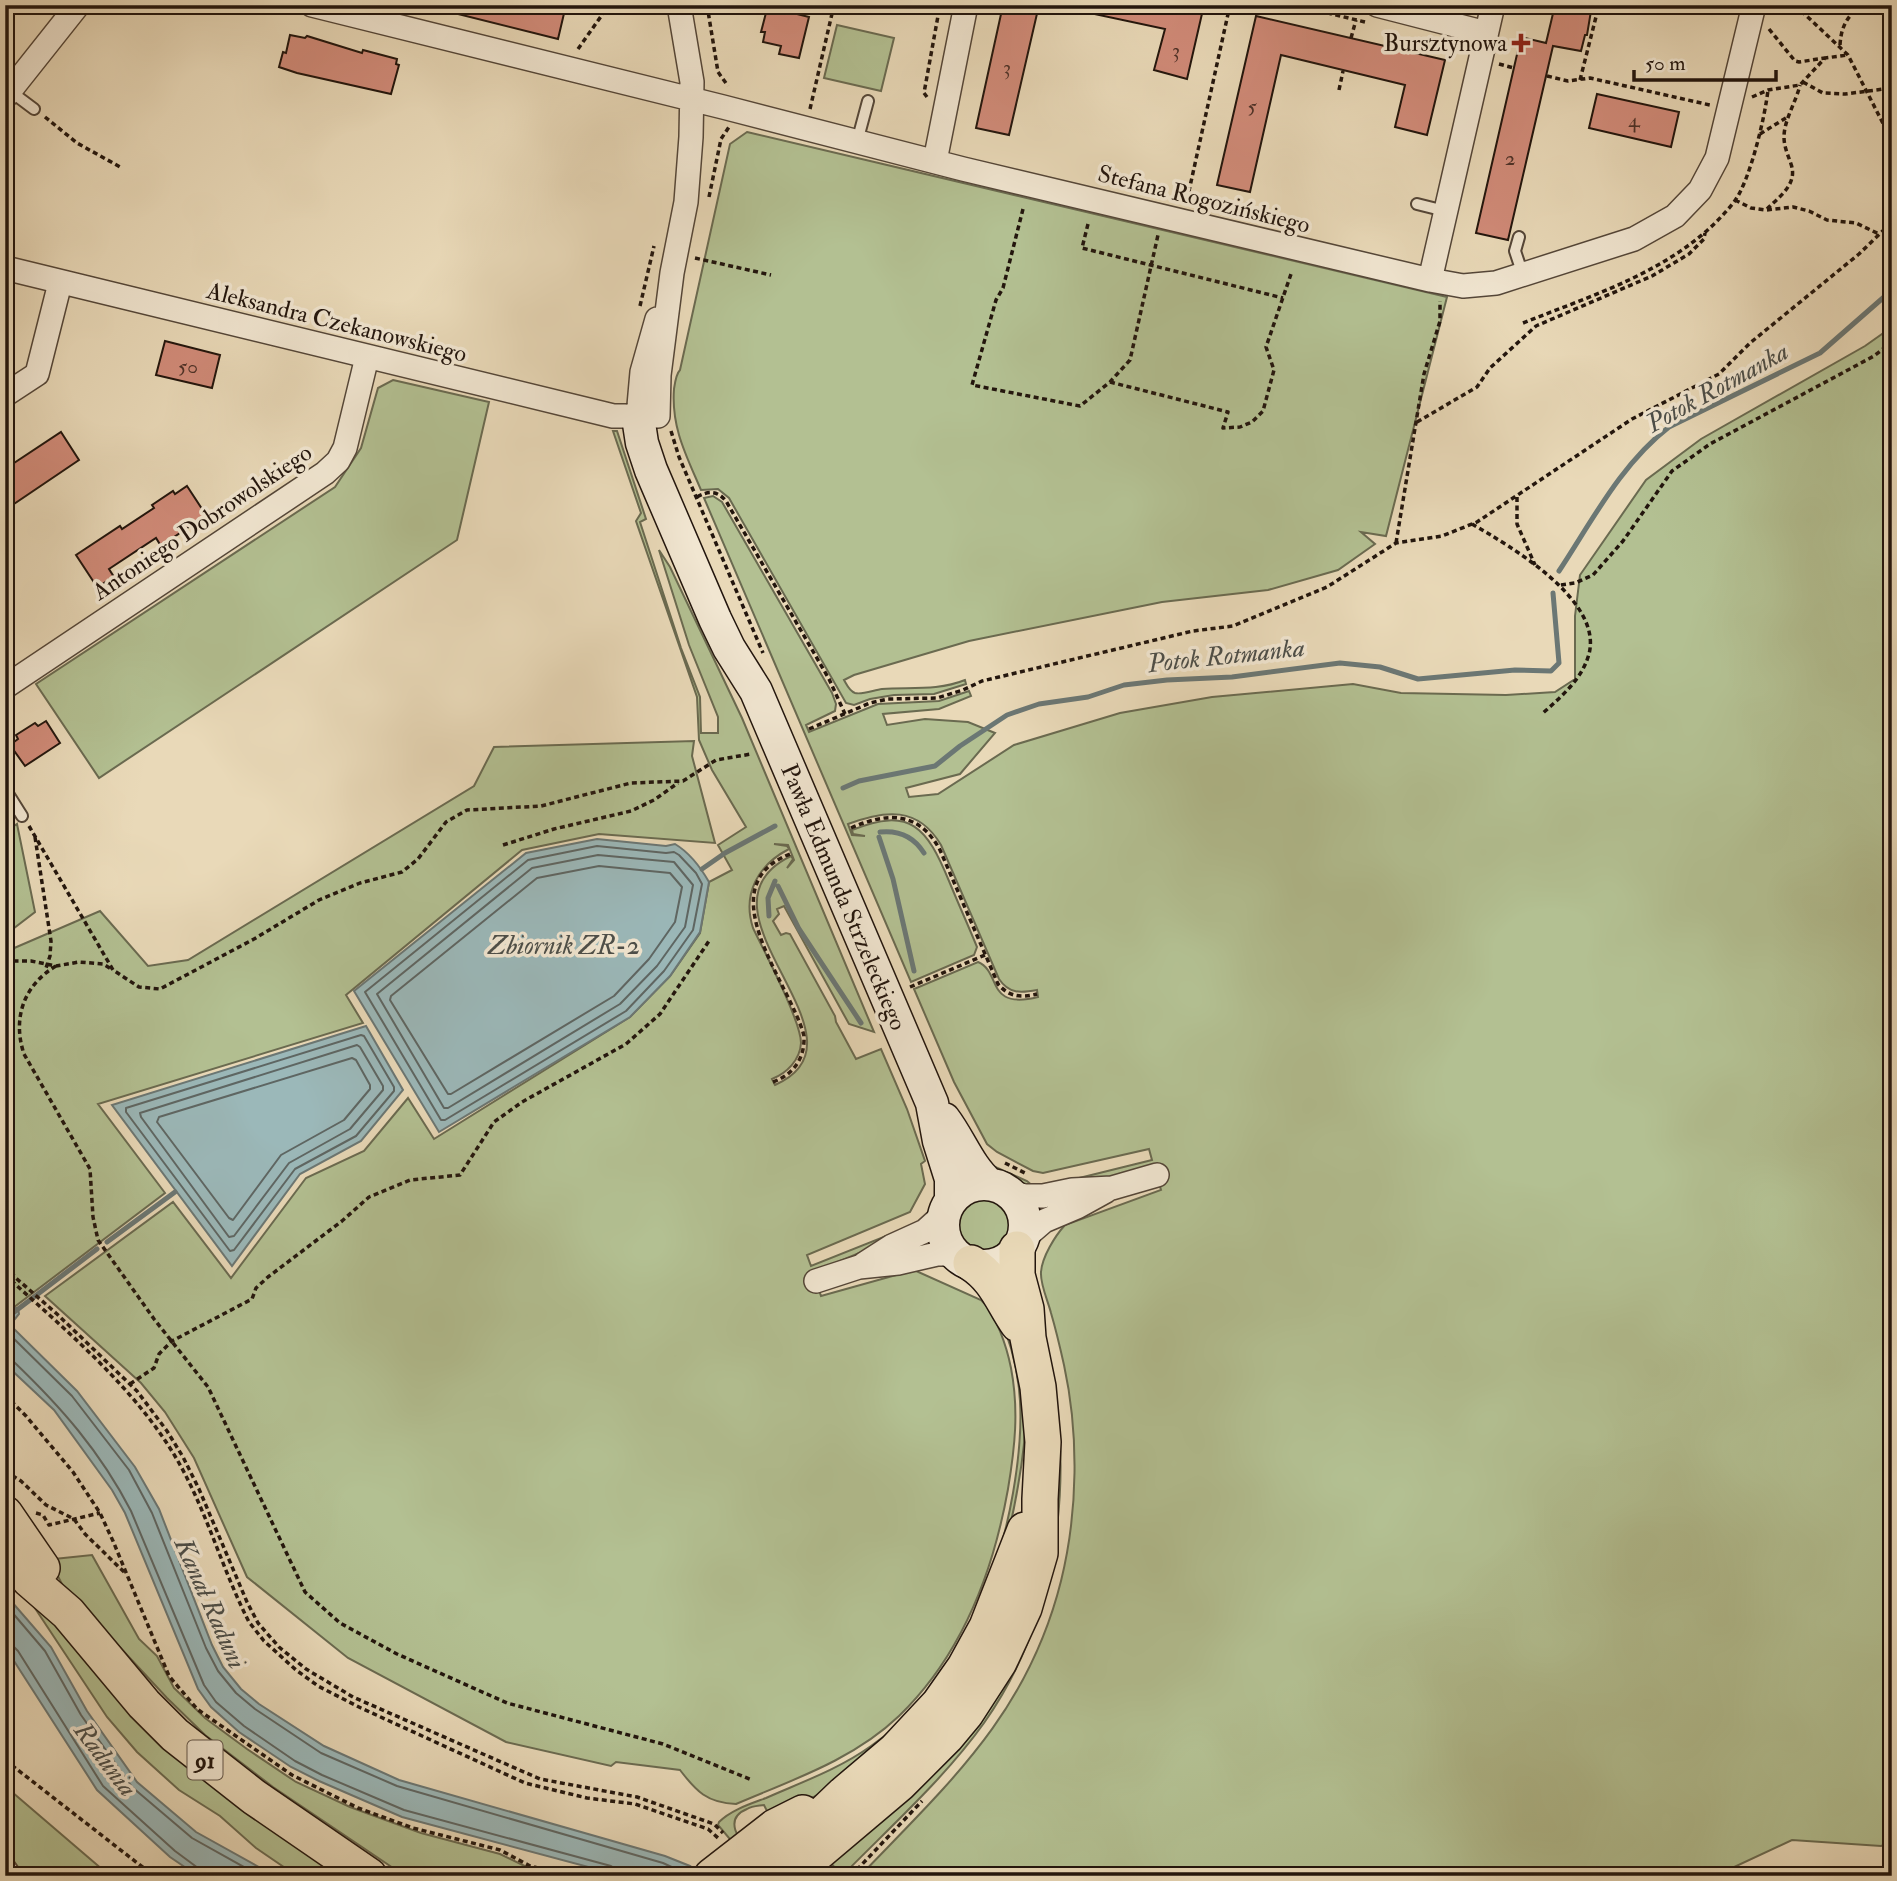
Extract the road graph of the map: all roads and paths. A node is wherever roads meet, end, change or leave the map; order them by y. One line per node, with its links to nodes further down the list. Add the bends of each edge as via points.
1 (78, 5): 35 (street)
2 (312, 5): 17 (street, Stefana Rogozińskiego)
3 (609, 5): 22 (path)
4 (679, 5): 37 (street, Pawła Edmunda Strzeleckiego)
5 (707, 5): 32 (path, via 718,72)
6 (966, 5): 44 (street)
7 (1230, 5): 46 (path)
8 (1377, 5): 19 (street)
9 (1493, 5): 19 (street)
10 (1599, 5): 29 (path)
11 (1704, 5): 16 (path)
12 (1795, 5): 21 (path)
13 (1825, 5): 15 (path)
14 (1867, 5): 15 (path)
15 (1855, 10): 21 (path, via 1844,22)
16 (1752, 12): 24 (path, via 1795,61); 36 (street, Stefana Rogozińskiego)
17 (390, 15): 37 (street, Stefana Rogozińskiego)
18 (1356, 20): 20 (path)
19 (1486, 33): 51 (street)
20 (1351, 38)
21 (1840, 47): 23 (path)
22 (575, 53)
23 (1847, 55): 24 (path); 34 (path)
24 (1825, 58): 30 (path)
25 (1494, 63): 26 (path)
26 (1514, 68)
27 (1343, 71): 33 (path)
28 (1547, 76): 29 (path)
29 (1580, 80): 36 (path, via 1590,78 1719,107 1721,97)
30 (1802, 84): 34 (path, via 1823,93); 36 (path); 40 (path)
31 (1892, 88): 34 (path)
32 (731, 90)
33 (1339, 90)
34 (1866, 91): 42 (path)
35 (8, 94): 39 (lane)
36 (1733, 97): 64 (street, Stefana Rogozińskiego, via 1710,174 1675,216 1634,239)
37 (692, 100): 43 (street, Stefana Rogozińskiego); 73 (street, Pawła Edmunda Strzeleckiego, via 686,202 659,376)
38 (868, 101): 43 (lane)
39 (34, 109): 45 (path, via 77,143)
40 (1791, 115): 41 (path); 50 (path, via 1784,136 1792,167 1790,186)
41 (1759, 134)
42 (1892, 141)
43 (857, 142): 44 (street, Stefana Rogozińskiego)
44 (935, 161): 66 (street, Stefana Rogozińskiego)
45 (122, 168)
46 (1187, 200)
47 (1735, 200): 50 (path)
48 (1417, 205): 51 (lane)
49 (1023, 209): 71 (path, via 972,385 1080,406)
50 (1766, 210): 56 (path, via 1793,207 1827,220 1856,223)
51 (1445, 211): 66 (street)
52 (1892, 222): 56 (path)
53 (1088, 224): 60 (path, via 1082,248)
54 (1161, 226): 60 (path)
55 (1705, 231): 74 (path, via 1704,239 1689,254 1652,276 1536,326 1490,368 1477,387)
56 (1878, 234): 76 (path, via 1719,374 1632,419)
57 (1519, 237): 64 (lane, via 1515,251)
58 (654, 246): 68 (path)
59 (695, 258): 63 (path)
60 (1150, 265): 67 (path); 71 (path, via 1130,360)
61 (5, 268): 65 (street, Aleksandra Czekanowskiego)
62 (1291, 274): 67 (path)
63 (771, 275)
64 (1523, 275): 66 (street, Stefana Rogozińskiego, via 1480,286)
65 (60, 283): 70 (street, Aleksandra Czekanowskiego); 72 (street, via 37,374)
66 (1435, 286): 74 (path, via 1440,321 1424,374)
67 (1283, 298): 71 (path, via 1266,347 1274,370 1263,411 1252,422 1223,428 1227,412)
68 (639, 314)
69 (1892, 342): 80 (path, via 1710,444 1672,471 1593,575)
70 (367, 357): 73 (street, Aleksandra Czekanowskiego, via 613,416); 81 (street, Antoniego Dobrowolskiego, via 338,461)
71 (1110, 382)
72 (5, 395)
73 (648, 417): 103 (main road, Pawła Edmunda Strzeleckiego, via 662,438 744,641 756,691)
74 (1417, 422): 78 (path)
75 (697, 497): 83 (path, via 713,492 726,501)
76 (1517, 497): 77 (path); 79 (path, via 1517,524)
77 (1472, 524): 78 (path, via 1442,536); 79 (path)
78 (1396, 543): 83 (path, via 1326,587 1233,626 1110,649 982,681 932,699 879,701)
79 (1535, 565): 80 (path)
80 (1560, 584): 82 (path, via 1581,611 1590,652 1575,683)
81 (5, 687)
82 (1543, 713)
83 (845, 714): 84 (path)
84 (809, 729)
85 (751, 754): 86 (path, via 716,760)
86 (680, 781): 91 (path, via 631,811); 98 (path, via 631,783 541,806 467,810 446,822 402,872 319,900 160,989 139,987)
87 (5, 789): 88 (lane)
88 (22, 816): 90 (path)
89 (851, 828): 94 (path, via 891,817 928,832)
90 (35, 835): 96 (path, via 51,941); 98 (path)
91 (503, 845)
92 (790, 854): 102 (path, via 764,873 752,907 757,930 804,1036 796,1067)
93 (709, 941): 117 (path, via 660,1014 626,1044 494,1122 460,1175 410,1180 369,1197 268,1277 252,1299)
94 (985, 955): 100 (path); 101 (path, via 1004,991 1020,997)
95 (5, 961): 96 (path)
96 (48, 964): 97 (path); 99 (path)
97 (56, 966): 98 (path, via 79,962 103,964); 99 (path)
98 (113, 970)
99 (44, 973): 117 (path, via 33,984 20,1012 18,1037 90,1169 99,1240)
100 (906, 988)
101 (1037, 994)
102 (773, 1082)
103 (932, 1102): 105 (main road, Pawła Edmunda Strzeleckiego, via 975,1168); 107 (main road, Pawła Edmunda Strzeleckiego, via 951,1179)
104 (1157, 1175): 106 (street)
105 (999, 1188): 106 (street, via 1034,1197); 107 (main road, via 968,1187); 108 (main road, via 1016,1199 1023,1213 1025,1229)
106 (1111, 1188): 108 (street, via 1044,1221)
107 (948, 1207): 109 (main road, via 947,1242); 111 (street, via 925,1231)
108 (1019, 1244): 109 (main road, via 1000,1262 981,1265); 116 (main road, via 1016,1266)
109 (966, 1261): 111 (street, via 937,1254); 116 (main road, via 989,1276)
110 (5, 1266): 114 (path)
111 (859, 1267): 113 (street)
112 (5, 1275): 114 (path)
113 (816, 1281)
114 (25, 1289): 115 (path)
115 (43, 1307): 118 (path, via 66,1322); 132 (path, via 145,1411 186,1476 249,1622 296,1670 361,1709 525,1783 635,1804 708,1829)
116 (1028, 1338): 121 (main road, via 1042,1423)
117 (172, 1341): 118 (path, via 153,1368); 130 (path, via 208,1387 305,1592 340,1623 507,1703 663,1744)
118 (130, 1384): 132 (path, via 183,1457 258,1623 306,1669 353,1697 540,1779 637,1797 714,1825)
119 (5, 1395): 122 (path, via 74,1472)
120 (5, 1471): 124 (path, via 46,1505)
121 (1040, 1499): 132 (main road, via 1017,1547 997,1607 939,1704 797,1839); 137 (main road, via 1041,1553 1032,1583 1012,1634 982,1689 924,1761)
122 (100, 1513): 124 (path); 127 (path)
123 (5, 1514): 128 (main road, 91)
124 (74, 1519): 125 (path); 127 (path)
125 (50, 1525)
126 (5, 1552): 128 (main road, 91)
127 (127, 1575): 136 (path, via 169,1676 183,1694 197,1709 292,1775 358,1808 500,1850 530,1866)
128 (68, 1613): 135 (main road, 91, via 144,1704 194,1751)
129 (5, 1760): 134 (path)
130 (752, 1780)
131 (5, 1859): 133 (lane)
132 (728, 1860)
133 (17, 1876)
134 (154, 1876)
135 (369, 1876)
136 (568, 1876)
137 (790, 1876)

